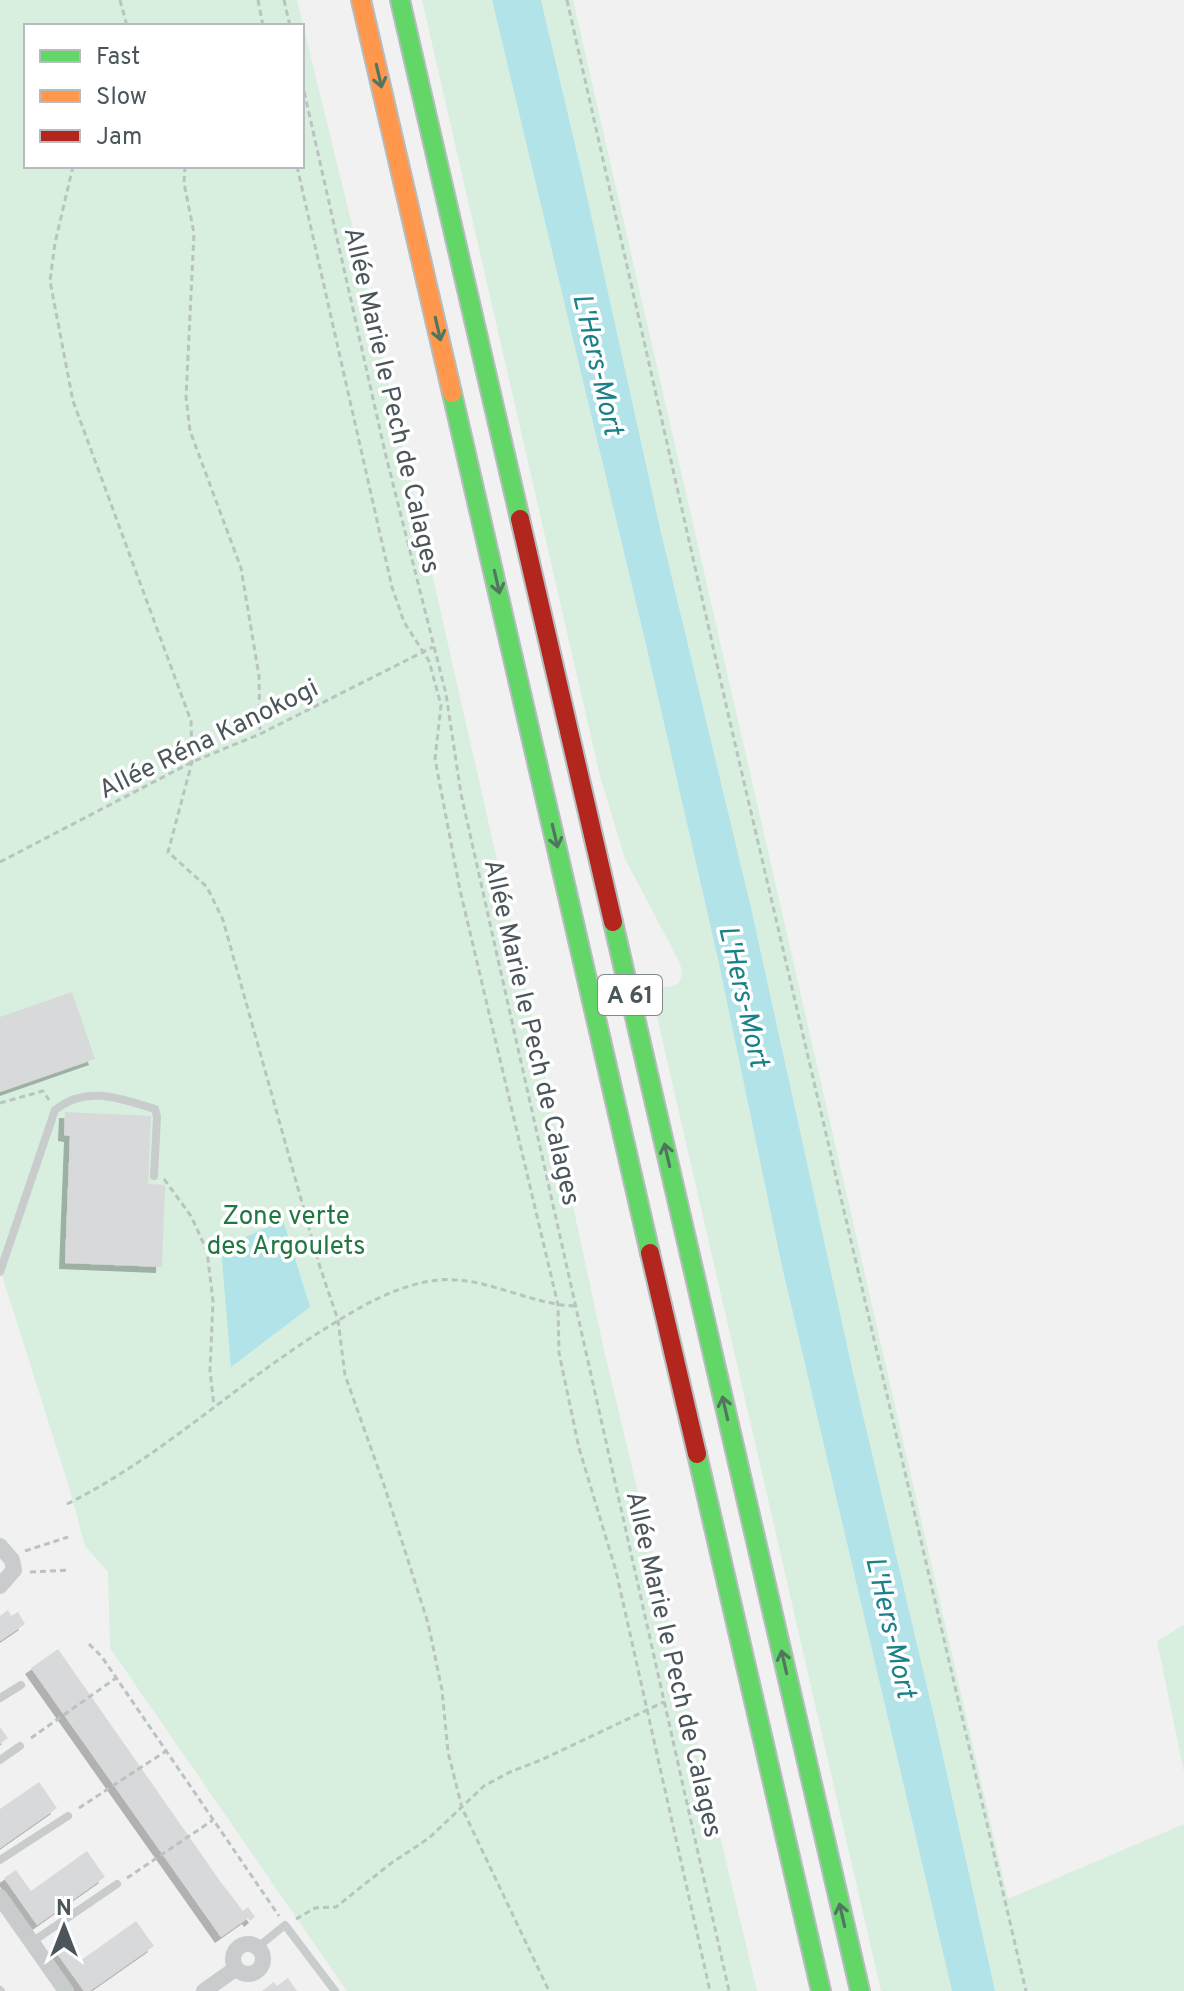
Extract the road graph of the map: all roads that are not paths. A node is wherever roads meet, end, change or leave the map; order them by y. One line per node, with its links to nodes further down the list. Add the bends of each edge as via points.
1 (361, 0): 20 (highway, A 61, one-way to 20)
2 (400, 0): 21 (highway, A 61, one-way to 2)
3 (154, 1176): 4 (lane, via 155,1109 94,1093 67,1100 55,1110)
4 (0, 1272)
5 (0, 1546): 6 (street, via 13,1565)
6 (0, 1586)
7 (21, 1685): 8 (lane)
8 (0, 1698)
9 (20, 1746): 10 (lane)
10 (0, 1760)
11 (68, 1816): 12 (lane)
12 (0, 1860)
13 (117, 1884): 15 (lane)
14 (0, 1897): 15 (street)
15 (32, 1942): 17 (street)
16 (258, 1947): 18 (street, via 237,1948 232,1958 235,1969); 19 (lane, via 285,1925)
17 (66, 1991)
18 (204, 1991)
19 (335, 1991)
20 (821, 1991)
21 (860, 1991)

